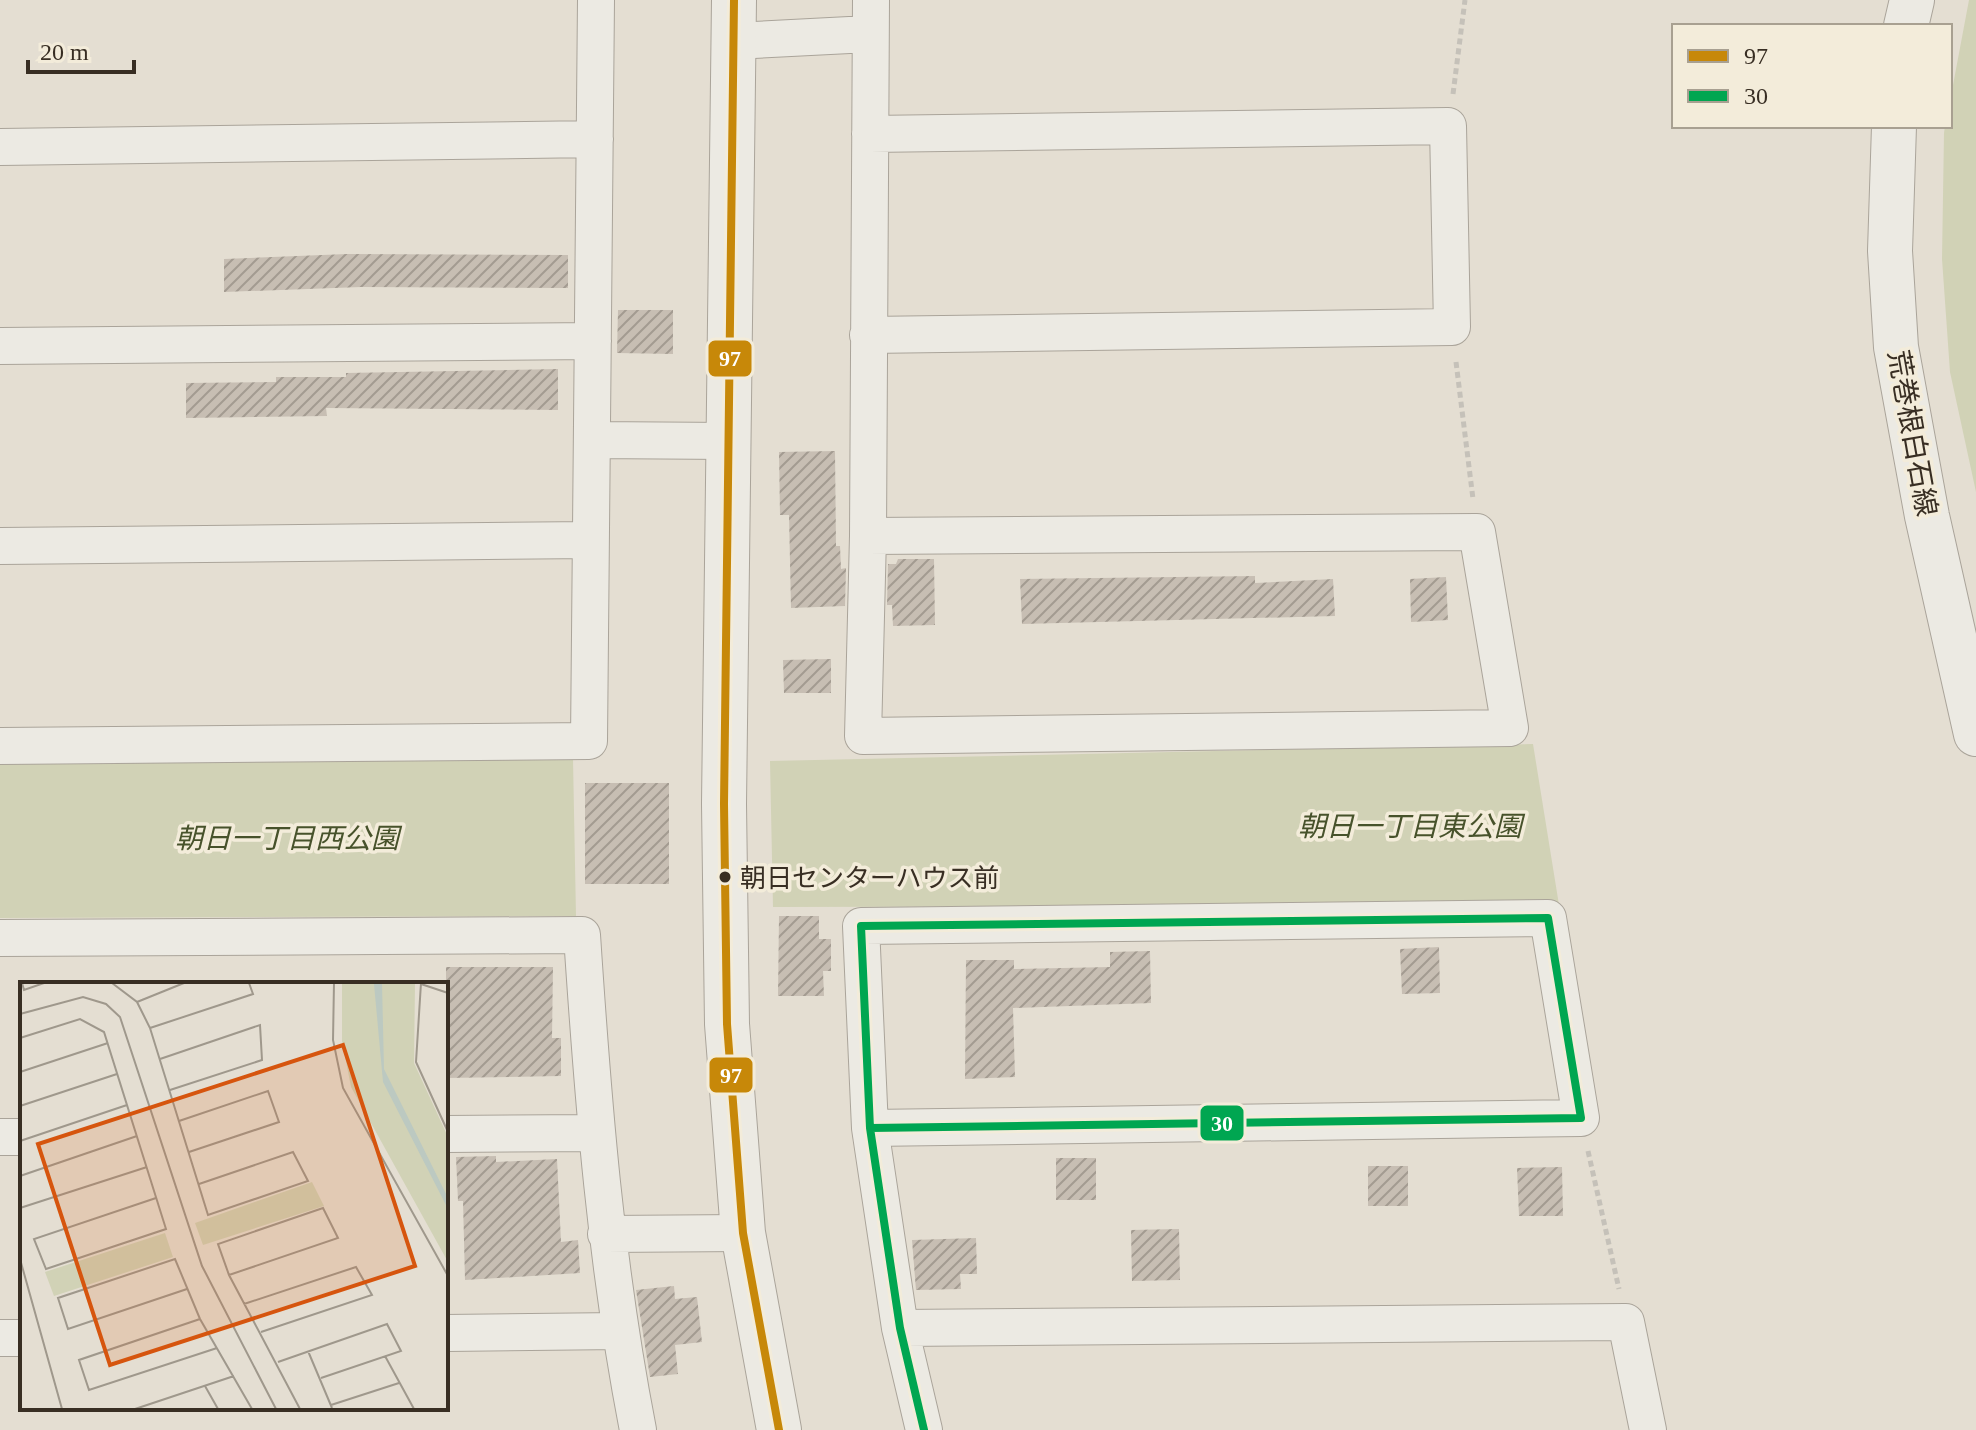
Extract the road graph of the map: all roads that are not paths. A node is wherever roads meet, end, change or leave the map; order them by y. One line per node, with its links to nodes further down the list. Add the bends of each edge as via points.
1 (596, 0): 8 (street)
2 (1912, 0): 5 (street)
3 (870, 17): 4 (street); 7 (street)
4 (734, 20): 14 (street)
5 (1906, 24)
6 (1894, 128): 18 (street, 荒巻根白石線, via 1890,251 1896,347)
7 (870, 134): 10 (street); 10 (street, via 1448,126 1452,327)
8 (595, 139): 9 (street); 11 (street)
9 (0, 147)
10 (868, 335): 15 (street)
11 (593, 341): 12 (street); 13 (street)
12 (0, 346)
13 (593, 440): 14 (street); 16 (street)
14 (729, 441): 24 (street, via 727,1024)
15 (868, 536): 15 (street, via 863,736 1510,728 1477,532)
16 (590, 540): 17 (street); 19 (street, via 589,741)
17 (0, 546)
18 (1976, 734)
19 (0, 746)
20 (0, 938): 22 (street, via 582,935)
21 (870, 1128): 21 (street, via 861,926 1548,918 1581,1118); 26 (street)
22 (595, 1133): 23 (street); 25 (street)
23 (448, 1134)
24 (743, 1233): 25 (street); 30 (street)
25 (606, 1234): 27 (street)
26 (900, 1328): 31 (street); 32 (street, via 1626,1322)
27 (619, 1331): 28 (street); 29 (street)
28 (448, 1333)
29 (638, 1430)
30 (779, 1430)
31 (924, 1430)
32 (1648, 1430)

